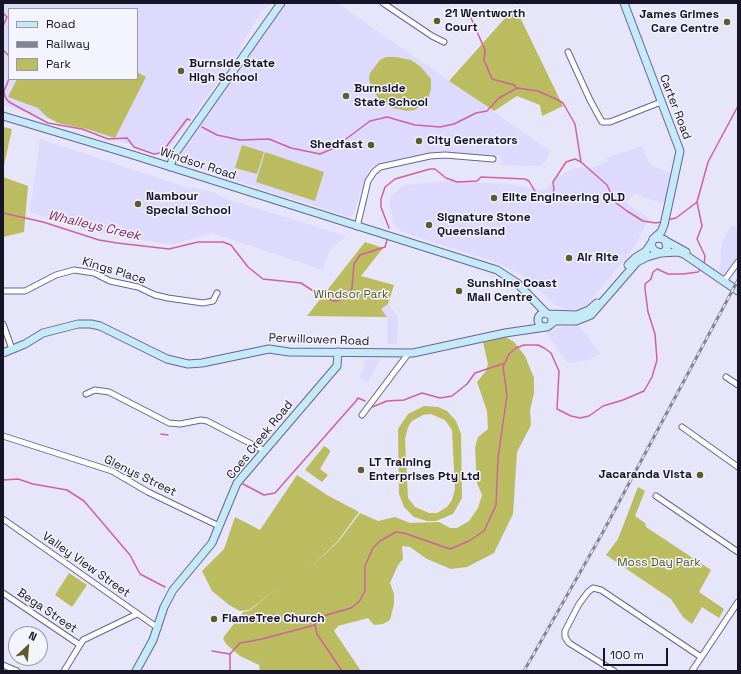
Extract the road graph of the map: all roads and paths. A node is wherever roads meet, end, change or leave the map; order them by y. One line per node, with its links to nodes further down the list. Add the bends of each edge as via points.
1 (281, 3): 9 (street, via 174,155)
2 (383, 3): 4 (street)
3 (624, 3): 6 (street, Carter Road)
4 (444, 42)
5 (568, 52): 6 (street, via 602,122 610,122)
6 (661, 102): 10 (street, Carter Road, via 680,152)
7 (3, 116): 9 (street, Windsor Road)
8 (493, 159): 11 (street, via 430,156 380,167 368,181)
9 (170, 167): 11 (street, Windsor Road)
10 (665, 223): 12 (street, Carter Road); 13 (street)
11 (357, 226): 21 (street, Windsor Road, via 497,270)
12 (666, 240): 13 (street, via 661,238); 14 (street, via 667,248); 15 (street)
13 (652, 241): 14 (street, via 652,249); 22 (street, via 646,251 633,260 592,308 574,316)
14 (662, 253): 15 (street, via 677,252); 25 (street, Perwillowen Road, via 647,256 637,262 591,315 581,320 558,320)
15 (693, 259): 17 (street)
16 (738, 262): 17 (street)
17 (724, 281): 19 (street)
18 (3, 291): 20 (street, Kings Place, via 25,291 56,275 74,270 94,273 110,281 138,287 168,298 203,303 213,301)
19 (738, 292)
20 (217, 293)
21 (529, 294): 22 (street); 23 (street)
22 (547, 314): 23 (street, via 542,314); 25 (street, via 552,320)
23 (538, 319): 25 (street, via 539,325); 26 (street, Perwillowen Road, via 529,326)
24 (3, 324): 27 (street)
25 (548, 326): 26 (street, Perwillowen Road)
26 (505, 333): 30 (street, Perwillowen Road)
27 (12, 349): 28 (street, Perwillowen Road, via 49,331 78,324 91,324 107,329 167,359 184,364 202,363 269,349 289,352); 29 (street, Perwillowen Road)
28 (338, 352): 30 (street, Perwillowen Road); 37 (street, Coes Creek Road, via 336,366)
29 (3, 353)
30 (408, 354): 34 (street)
31 (726, 377): 32 (street)
32 (738, 385)
33 (86, 394): 37 (street, via 95,390 109,392 169,423 207,421)
34 (362, 415)
35 (682, 427): 38 (street)
36 (3, 436): 41 (street, Glenys Street, via 112,471 148,492)
37 (263, 450): 41 (street, Coes Creek Road, via 236,483)
38 (738, 467)
39 (656, 496): 42 (street)
40 (3, 519): 45 (street, Valley View Street)
41 (219, 526): 46 (street, Coes Creek Road, via 208,549 173,590)
42 (738, 552)
43 (3, 593): 47 (street, Bega Street)
44 (738, 602): 48 (street)
45 (137, 614): 46 (street, Valley View Street); 47 (street, via 83,640)
46 (158, 628): 52 (street, Coes Creek Road)
47 (80, 645): 51 (street)
48 (701, 657): 53 (street, via 601,590 594,588 579,604 565,631 565,637 570,643); 54 (street)
49 (3, 665): 50 (street)
50 (17, 671)
51 (64, 671)
52 (136, 671)
53 (614, 671)
54 (692, 671)

